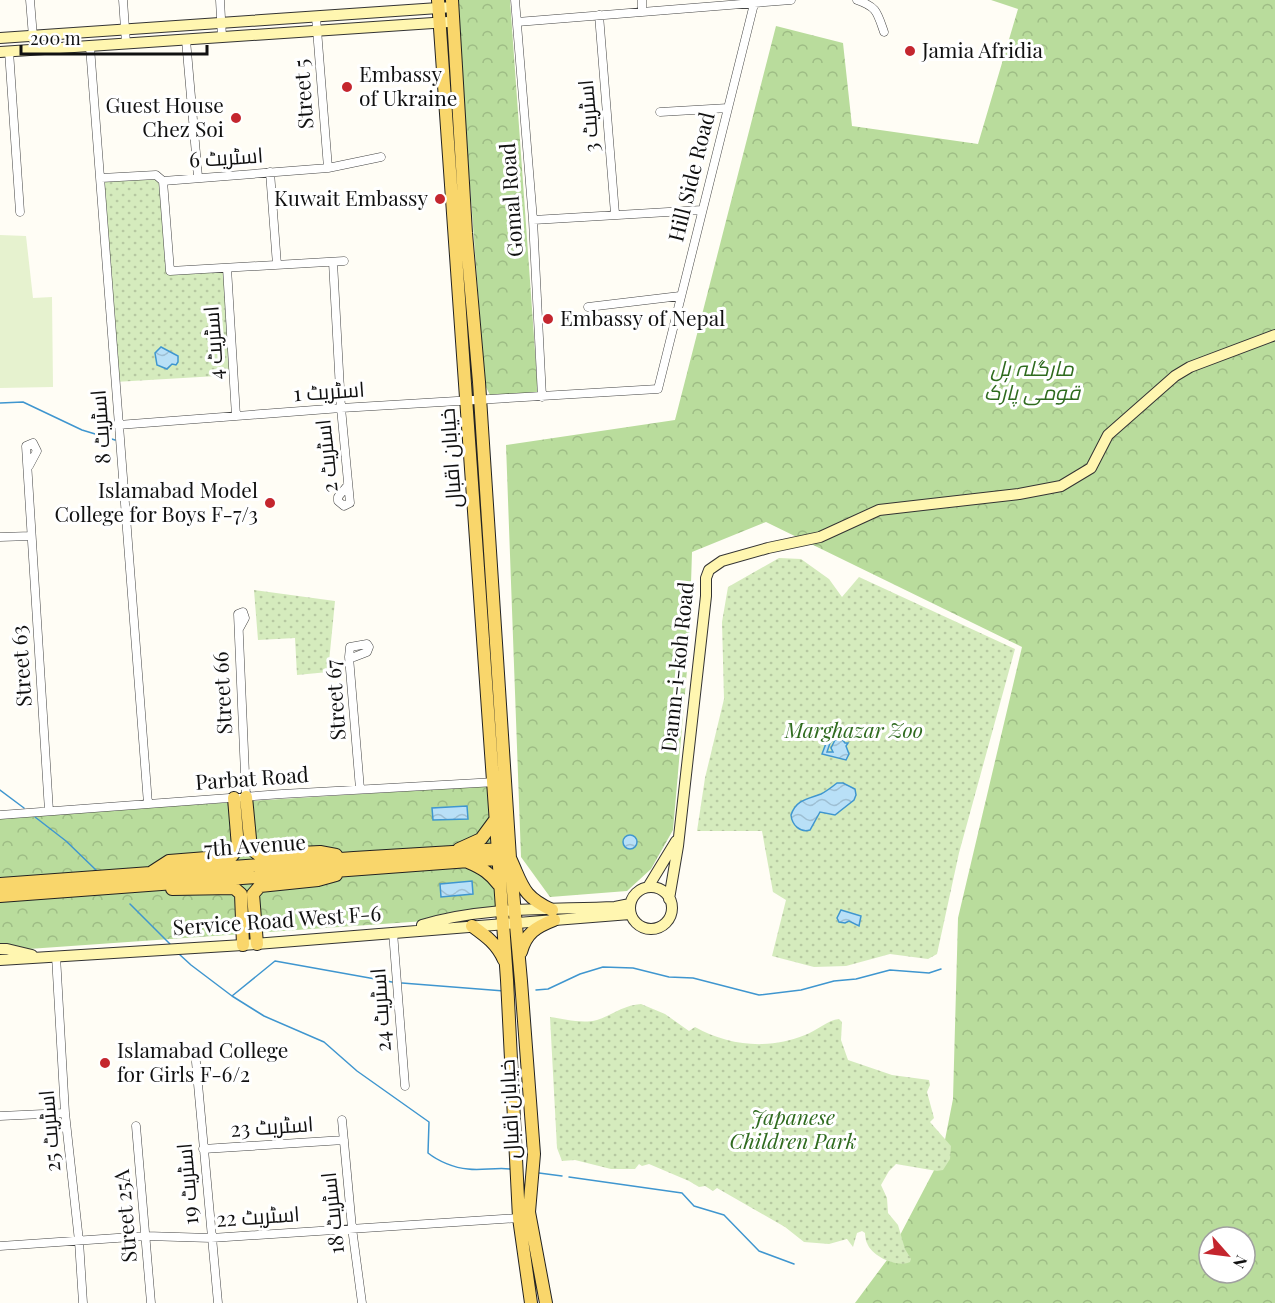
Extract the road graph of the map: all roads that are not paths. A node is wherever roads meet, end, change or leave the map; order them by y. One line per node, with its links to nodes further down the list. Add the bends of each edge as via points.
1 (30, 0): 21 (street)
2 (123, 0): 18 (street)
3 (220, 0): 16 (street)
4 (515, 0): 14 (street, Gomal Road)
5 (642, 0): 11 (street)
6 (791, 0): 8 (street)
7 (857, 0): 20 (street, via 872,5)
8 (754, 2): 11 (street); 29 (street, Hill Side Road)
9 (438, 4): 10 (street); 13 (street); 17 (main road, خیابان اقبال)
10 (452, 4): 15 (main road, خیابان اقبال)
11 (642, 12): 12 (street)
12 (599, 15): 14 (street); 39 (street, اسٹریٹ 3)
13 (316, 17): 16 (street); 19 (street, Street 5)
14 (517, 21): 40 (street, Gomal Road)
15 (454, 22): 17 (street); 49 (main road, خیابان اقبال)
16 (222, 23): 18 (street); 22 (street)
17 (440, 23): 19 (street); 50 (main road, خیابان اقبال)
18 (125, 28): 21 (street); 25 (street)
19 (318, 32): 22 (street); 32 (street, Street 5)
20 (884, 32)
21 (33, 35): 23 (street); 27 (street)
22 (222, 37): 24 (street)
23 (0, 38)
24 (186, 40): 25 (street); 34 (street)
25 (126, 43): 26 (street)
26 (90, 46): 27 (street); 35 (street, اسٹریٹ 8)
27 (34, 49): 28 (street)
28 (4, 51): 38 (street)
29 (728, 108): 30 (street); 37 (street, Hill Side Road)
30 (660, 112)
31 (381, 157): 32 (street, اسٹریٹ 6)
32 (328, 168): 33 (street, اسٹریٹ 6)
33 (270, 172): 34 (street, اسٹریٹ 6); 43 (street)
34 (198, 177): 36 (street, اسٹریٹ 6)
35 (101, 178): 36 (street, via 156,175); 53 (street, اسٹریٹ 8)
36 (163, 181): 44 (street, اسٹریٹ 6, via 170,272)
37 (702, 210): 39 (street); 45 (street, Hill Side Road)
38 (20, 212)
39 (615, 214): 40 (street)
40 (533, 220): 48 (street, Gomal Road)
41 (344, 261): 42 (street)
42 (333, 262): 43 (street); 51 (street, اسٹریٹ 2)
43 (277, 265): 44 (street)
44 (227, 268): 52 (street, اسٹریٹ 4)
45 (680, 297): 46 (street); 48 (street, Hill Side Road, via 658,389)
46 (588, 307)
47 (1275, 335): 68 (street, Damn-i-koh Road, via 1175,376 1108,435 1091,468 1061,486 886,508 820,537 734,557 709,570)
48 (542, 397): 49 (street, اسٹریٹ 1)
49 (480, 401): 50 (street, اسٹریٹ 1); 61 (main road, خیابان اقبال)
50 (466, 402): 51 (street, اسٹریٹ 1); 60 (main road, خیابان اقبال)
51 (341, 408): 52 (street, اسٹریٹ 1); 55 (street, اسٹریٹ 2, via 350,502 344,506 338,497)
52 (236, 416): 53 (street, اسٹریٹ 1)
53 (118, 424): 64 (street, اسٹریٹ 8)
54 (29, 466): 56 (street, Street 63, via 37,451 33,443 26,446)
55 (348, 484)
56 (31, 536): 57 (street); 65 (street, Street 63)
57 (0, 537)
58 (239, 628): 63 (street, Street 66, via 246,618 243,612 238,614)
59 (354, 657): 62 (street, Street 67, via 367,652 367,644 350,647 349,657)
60 (492, 782): 61 (street, Parbat Road); 62 (street, Parbat Road); 67 (main road, خیابان اقبال)
61 (506, 782): 70 (main road, خیابان اقبال)
62 (360, 789): 63 (street, Parbat Road)
63 (240, 797): 64 (street, Parbat Road); 72 (main road, via 251,849 259,855 320,852); 73 (main road, via 238,847 232,856 169,861)
64 (148, 804): 65 (street, Parbat Road)
65 (49, 811): 66 (street, Parbat Road)
66 (0, 815)
67 (495, 820): 69 (main road, via 481,839); 70 (main road, خیابان اقبال)
68 (678, 836): 75 (street); 77 (street, Damn-i-koh Road)
69 (453, 852): 70 (main road, 7th Avenue); 72 (main road, 7th Avenue)
70 (504, 854): 71 (main road, 7th Avenue); 74 (main road, خیابان اقبال); 79 (main road, via 526,894); 80 (main road, خیابان اقبال)
71 (464, 860): 72 (main road, 7th Avenue); 74 (main road, via 485,869)
72 (356, 863): 73 (main road, 7th Avenue); 83 (main road, via 318,880 260,886 254,894)
73 (148, 879): 76 (main road, 7th Avenue); 84 (main road, via 170,889 234,888 242,894)
74 (500, 886): 80 (main road, خیابان اقبال)
75 (648, 887): 77 (street, via 661,890); 78 (street, via 636,892)
76 (2, 890)
77 (669, 899): 78 (street, via 670,916 659,927 645,928 633,920)
78 (630, 909): 79 (street, via 615,907)
79 (553, 915): 80 (street); 89 (main road, via 530,932)
80 (508, 918): 81 (street, Service Road West F-6); 82 (street, via 445,918); 89 (main road, خیابان اقبال); 90 (main road, خیابان اقبال)
81 (472, 926): 82 (street, Service Road West F-6); 90 (main road, via 499,948)
82 (393, 932): 83 (street, Service Road West F-6); 92 (street, اسٹریٹ 24)
83 (256, 944): 84 (street, Service Road West F-6)
84 (243, 945): 86 (street, Service Road West F-6)
85 (0, 949): 87 (street, Service Road West F-6)
86 (56, 956): 87 (street, Service Road West F-6); 93 (street, اسٹریٹ 25)
87 (43, 957): 88 (street, Service Road West F-6)
88 (0, 960)
89 (519, 960): 110 (main road, خیابان اقبال, via 534,1154 530,1212)
90 (506, 964): 99 (main road, خیابان اقبال)
91 (196, 1062): 98 (street, اسٹریٹ 19)
92 (405, 1086)
93 (65, 1113): 94 (street); 103 (street, اسٹریٹ 25)
94 (0, 1116)
95 (342, 1120): 97 (street, اسٹریٹ 18)
96 (136, 1126): 101 (street, Street 25A)
97 (344, 1140): 98 (street, اسٹریٹ 23); 100 (street, اسٹریٹ 18)
98 (203, 1149): 102 (street, اسٹریٹ 19)
99 (519, 1218): 100 (street, اسٹریٹ 22); 109 (main road, خیابان اقبال)
100 (352, 1228): 102 (street, اسٹریٹ 22); 108 (street, اسٹریٹ 18)
101 (146, 1236): 102 (street, اسٹریٹ 22); 103 (street, اسٹریٹ 22); 106 (street, Street 25A)
102 (211, 1238): 107 (street, اسٹریٹ 19)
103 (79, 1241): 104 (street, اسٹریٹ 22); 105 (street, اسٹریٹ 25)
104 (0, 1246)
105 (83, 1303)
106 (151, 1303)
107 (218, 1303)
108 (362, 1303)
109 (531, 1303)
110 (546, 1303)

